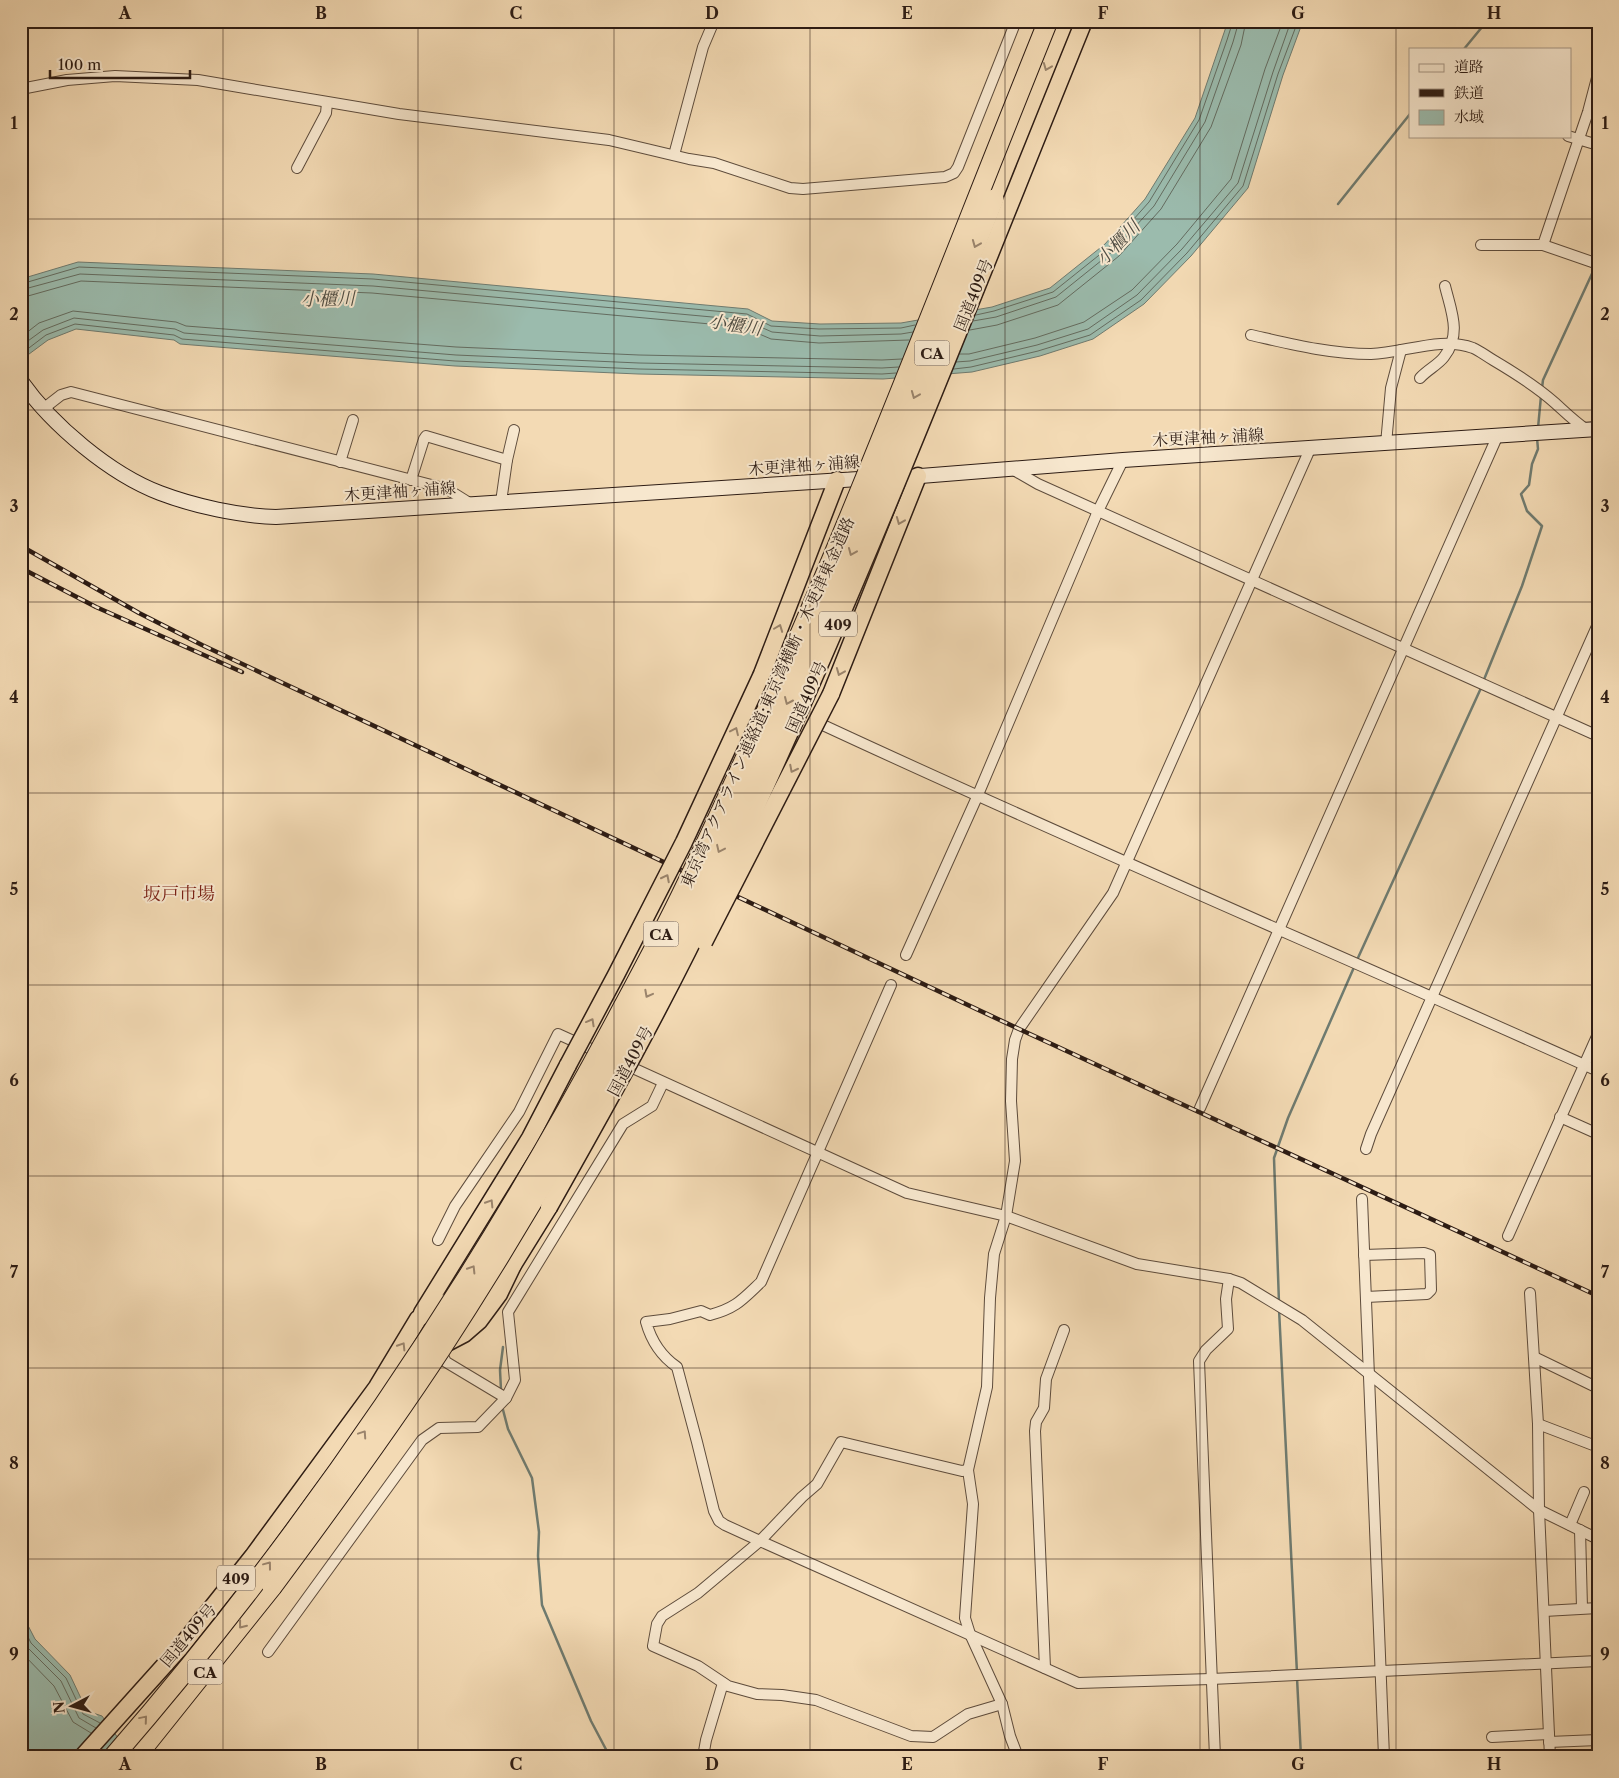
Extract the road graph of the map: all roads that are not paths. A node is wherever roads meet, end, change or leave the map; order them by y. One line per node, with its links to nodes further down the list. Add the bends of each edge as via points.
1 (714, 21): 11 (street, via 703,47)
2 (1016, 21): 11 (street, via 958,167 945,177 790,188 714,163)
3 (1048, 21): 103 (highway, 東京湾アクアライン連絡道;東京湾横断・木更津東金道路 / CA, one-way to 3, bridge, via 257,1580 341,1466 428,1339 586,1077 685,888 806,620)
4 (1065, 21): 104 (highway, 東京湾アクアライン連絡道;東京湾横断・木更津東金道路 / CA, one-way to 104, bridge, via 821,626 700,893 660,972 541,1188 440,1350 354,1476 272,1587)
5 (1084, 21): 55 (highway, 国道409号 / 409, bridge, via 832,637 714,898)
6 (1598, 74): 9 (street)
7 (21, 88): 8 (street, via 115,76 198,80)
8 (327, 103): 11 (street, via 608,140); 12 (street, via 326,114)
9 (1574, 138): 10 (street); 14 (street)
10 (1598, 146)
11 (674, 154)
12 (298, 168)
13 (1482, 245): 14 (street)
14 (1543, 246): 15 (street)
15 (1598, 264)
16 (1445, 286): 18 (street, via 1456,330)
17 (1251, 335): 19 (street, via 1337,352 1370,354)
18 (1452, 344): 19 (street); 20 (street, via 1443,358); 25 (street, via 1473,349 1524,378 1573,422)
19 (1401, 350): 27 (street, via 1391,388)
20 (1420, 378)
21 (21, 381): 22 (main road, 木更津袖ヶ浦線)
22 (43, 409): 31 (street, via 61,395 71,392); 37 (main road, 木更津袖ヶ浦線, via 109,466 139,483 160,493 251,516)
23 (353, 420): 31 (street)
24 (514, 430): 29 (street)
25 (1594, 432): 26 (main road, 木更津袖ヶ浦線)
26 (1497, 437): 27 (main road, 木更津袖ヶ浦線); 41 (street)
27 (1386, 444): 28 (main road, 木更津袖ヶ浦線)
28 (1310, 448): 30 (main road, 木更津袖ヶ浦線); 39 (street)
29 (507, 460): 34 (street, via 426,436); 36 (street)
30 (1123, 460): 32 (main road, 木更津袖ヶ浦線); 38 (street)
31 (340, 462): 34 (street)
32 (1011, 468): 33 (main road, 木更津袖ヶ浦線); 38 (street)
33 (918, 476): 35 (main road, 木更津袖ヶ浦線); 55 (highway, one-way to 55, bridge, via 831,694 663,1021)
34 (411, 480): 37 (street, via 447,489)
35 (837, 480): 36 (main road, 木更津袖ヶ浦線); 70 (highway, one-way to 35, bridge, via 530,1138 684,842 762,674)
36 (500, 502): 37 (main road, 木更津袖ヶ浦線)
37 (471, 504)
38 (1098, 511): 39 (street); 45 (street)
39 (1251, 580): 41 (street); 46 (street)
40 (1598, 624): 42 (street)
41 (1403, 649): 42 (street); 47 (street)
42 (1556, 717): 44 (street); 50 (street)
43 (825, 726): 45 (street)
44 (1598, 736)
45 (977, 797): 46 (street); 48 (street)
46 (1127, 862): 47 (street); 62 (street, via 1113,893 1019,1029 1015,1040 1011,1101 1015,1161)
47 (1280, 930): 50 (street); 56 (street)
48 (906, 955)
49 (891, 985): 60 (street)
50 (1432, 997): 52 (street); 59 (street)
51 (1598, 1034): 52 (street)
52 (1584, 1065): 53 (street); 57 (street)
53 (1598, 1071)
54 (664, 1083): 60 (street); 64 (street, via 558,1034 519,1112 455,1206); 77 (street, via 652,1106 623,1124 508,1312 515,1380)
55 (614, 1092): 66 (highway, 国道409号 / 409, bridge)
56 (1200, 1108)
57 (1560, 1117): 58 (street); 63 (street)
58 (1598, 1134)
59 (1366, 1149)
60 (817, 1153): 62 (street, via 907,1193); 86 (street, via 761,1282 738,1304 719,1313 710,1315 701,1311 646,1322 655,1344 667,1361 676,1367 719,1521)
61 (1362, 1199): 65 (street)
62 (1006, 1216): 67 (street, via 1137,1264); 80 (street, via 994,1254 987,1387)
63 (1508, 1236)
64 (438, 1240)
65 (1364, 1254): 69 (street); 69 (street, via 1430,1255 1431,1290 1427,1294)
66 (513, 1265): 70 (highway, 国道409号 / 409, via 492,1290 441,1304); 72 (highway, 国道409号 / 409, via 499,1294 479,1321)
67 (1228, 1279): 74 (street, via 1241,1283 1302,1320); 96 (street, via 1228,1329 1206,1350 1199,1362)
68 (1530, 1293): 73 (street)
69 (1366, 1297): 74 (street)
70 (418, 1319): 75 (highway, 国道409号 / 409, one-way to 70)
71 (1064, 1330): 94 (street, via 1046,1379 1044,1408 1035,1431)
72 (444, 1345): 75 (highway, 国道409号 / 409, via 395,1371); 77 (street, via 446,1362)
73 (1534, 1358): 76 (street); 78 (street)
74 (1369, 1373): 82 (street); 95 (street)
75 (377, 1387): 102 (highway, 国道409号 / 409, via 253,1556 179,1649)
76 (1598, 1388)
77 (506, 1398): 91 (street, via 478,1427 439,1428 422,1440)
78 (1538, 1424): 79 (street); 82 (street)
79 (1593, 1445)
80 (968, 1470): 86 (street, via 841,1442 817,1484); 90 (street, via 973,1504 965,1618)
81 (1584, 1492): 83 (street)
82 (1539, 1510): 83 (street); 89 (street)
83 (1570, 1525): 84 (street)
84 (1580, 1530): 85 (street); 87 (street)
85 (1598, 1539)
86 (760, 1541): 90 (street); 97 (street, via 698,1594 662,1616 654,1632 653,1646 698,1666)
87 (1582, 1608): 88 (street); 89 (street)
88 (1598, 1608)
89 (1544, 1612): 93 (street)
90 (970, 1634): 94 (street); 98 (street)
91 (268, 1652)
92 (1598, 1661): 93 (street)
93 (1546, 1664): 95 (street); 100 (street)
94 (1045, 1668): 96 (street, via 1078,1683 1088,1684)
95 (1382, 1670): 96 (street); 108 (street)
96 (1211, 1679): 107 (street)
97 (723, 1683): 98 (street, via 757,1694 816,1700 902,1733 925,1737 933,1737 968,1714); 105 (street)
98 (1002, 1704): 106 (street)
99 (1492, 1737): 100 (street)
100 (1549, 1738): 101 (street); 109 (street)
101 (1598, 1740)
102 (82, 1757)
103 (113, 1757)
104 (136, 1757)
105 (703, 1757)
106 (1018, 1757)
107 (1215, 1757)
108 (1384, 1757)
109 (1550, 1757)

